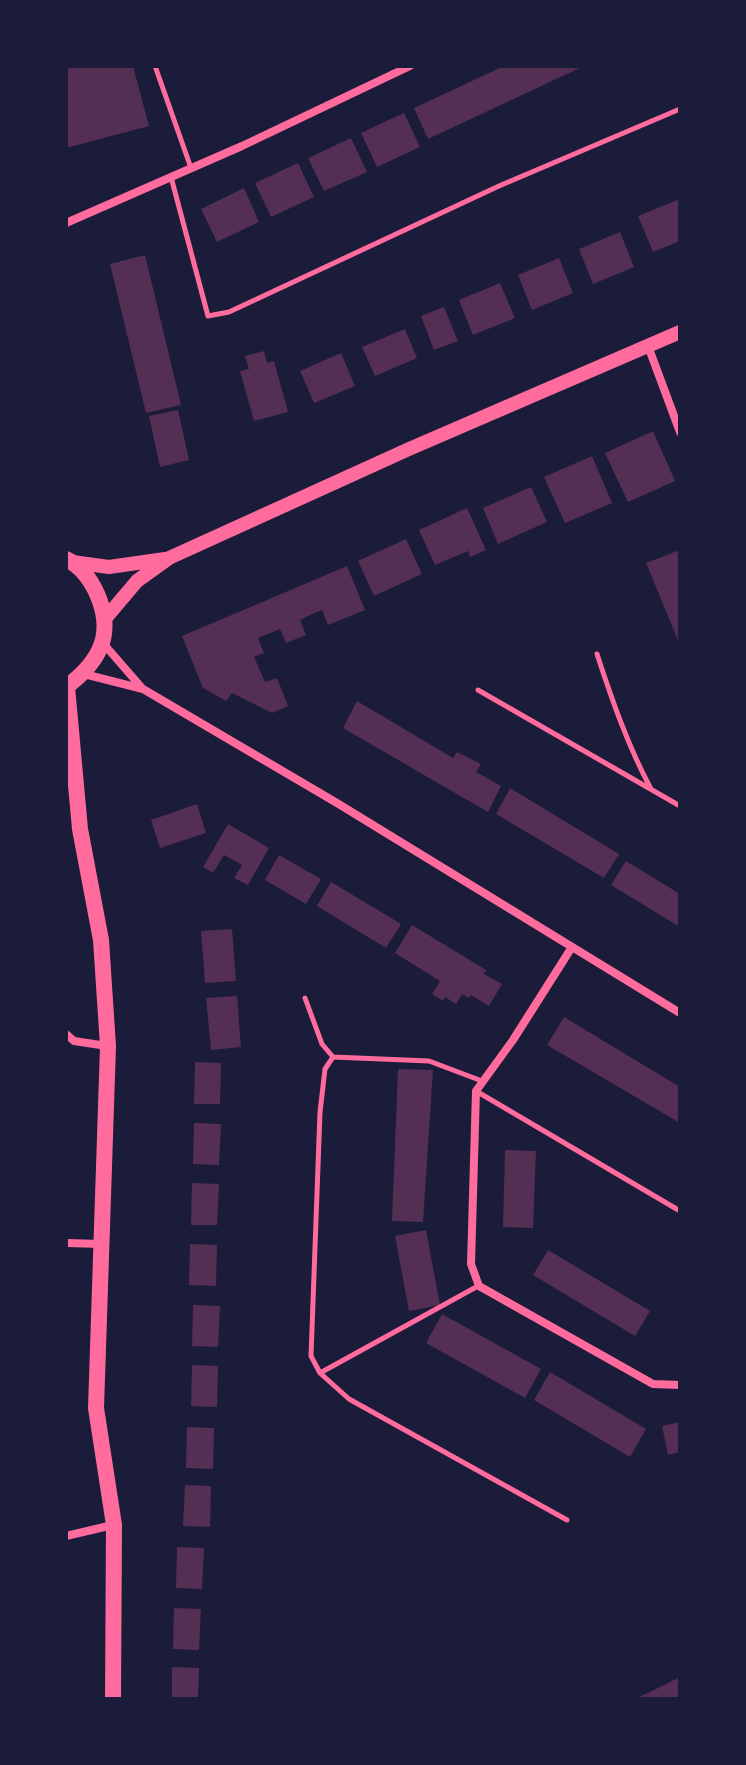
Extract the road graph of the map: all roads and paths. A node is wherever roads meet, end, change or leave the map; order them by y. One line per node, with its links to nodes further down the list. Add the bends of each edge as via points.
1 (155, 66): 4 (lane)
2 (410, 66): 4 (street)
3 (680, 109): 5 (lane, via 499,186 229,312 208,316)
4 (191, 168): 5 (street)
5 (171, 177): 6 (street)
6 (66, 223)
7 (680, 332): 8 (street)
8 (648, 346): 9 (street); 10 (street)
9 (680, 432)
10 (169, 558): 11 (street, via 109,567); 12 (street, via 137,581)
11 (69, 561): 12 (main road, via 95,587)
12 (104, 620): 13 (main road)
13 (102, 642): 15 (main road); 17 (street)
14 (597, 654): 19 (lane)
15 (84, 674): 16 (main road); 17 (street)
16 (66, 687): 22 (main road)
17 (143, 689): 23 (street)
18 (478, 690): 19 (lane)
19 (651, 790): 21 (lane)
20 (66, 792): 22 (main road)
21 (680, 806)
22 (80, 829): 27 (main road, via 101,940)
23 (572, 947): 25 (street); 29 (street)
24 (305, 998): 28 (lane, via 322,1044)
25 (680, 1013)
26 (66, 1034): 27 (street, via 74,1041)
27 (108, 1046): 33 (main road)
28 (333, 1057): 29 (lane, via 429,1061); 35 (lane, via 325,1069 320,1112 311,1356)
29 (483, 1081): 30 (street)
30 (476, 1091): 31 (lane); 34 (street, via 471,1264)
31 (680, 1211)
32 (66, 1243): 33 (street)
33 (103, 1244): 38 (main road, via 96,1408)
34 (479, 1286): 35 (lane); 36 (street, via 653,1384)
35 (320, 1373): 37 (lane, via 349,1399)
36 (680, 1385)
37 (567, 1520)
38 (114, 1525): 39 (street); 40 (main road)
39 (66, 1536)
40 (113, 1699)

